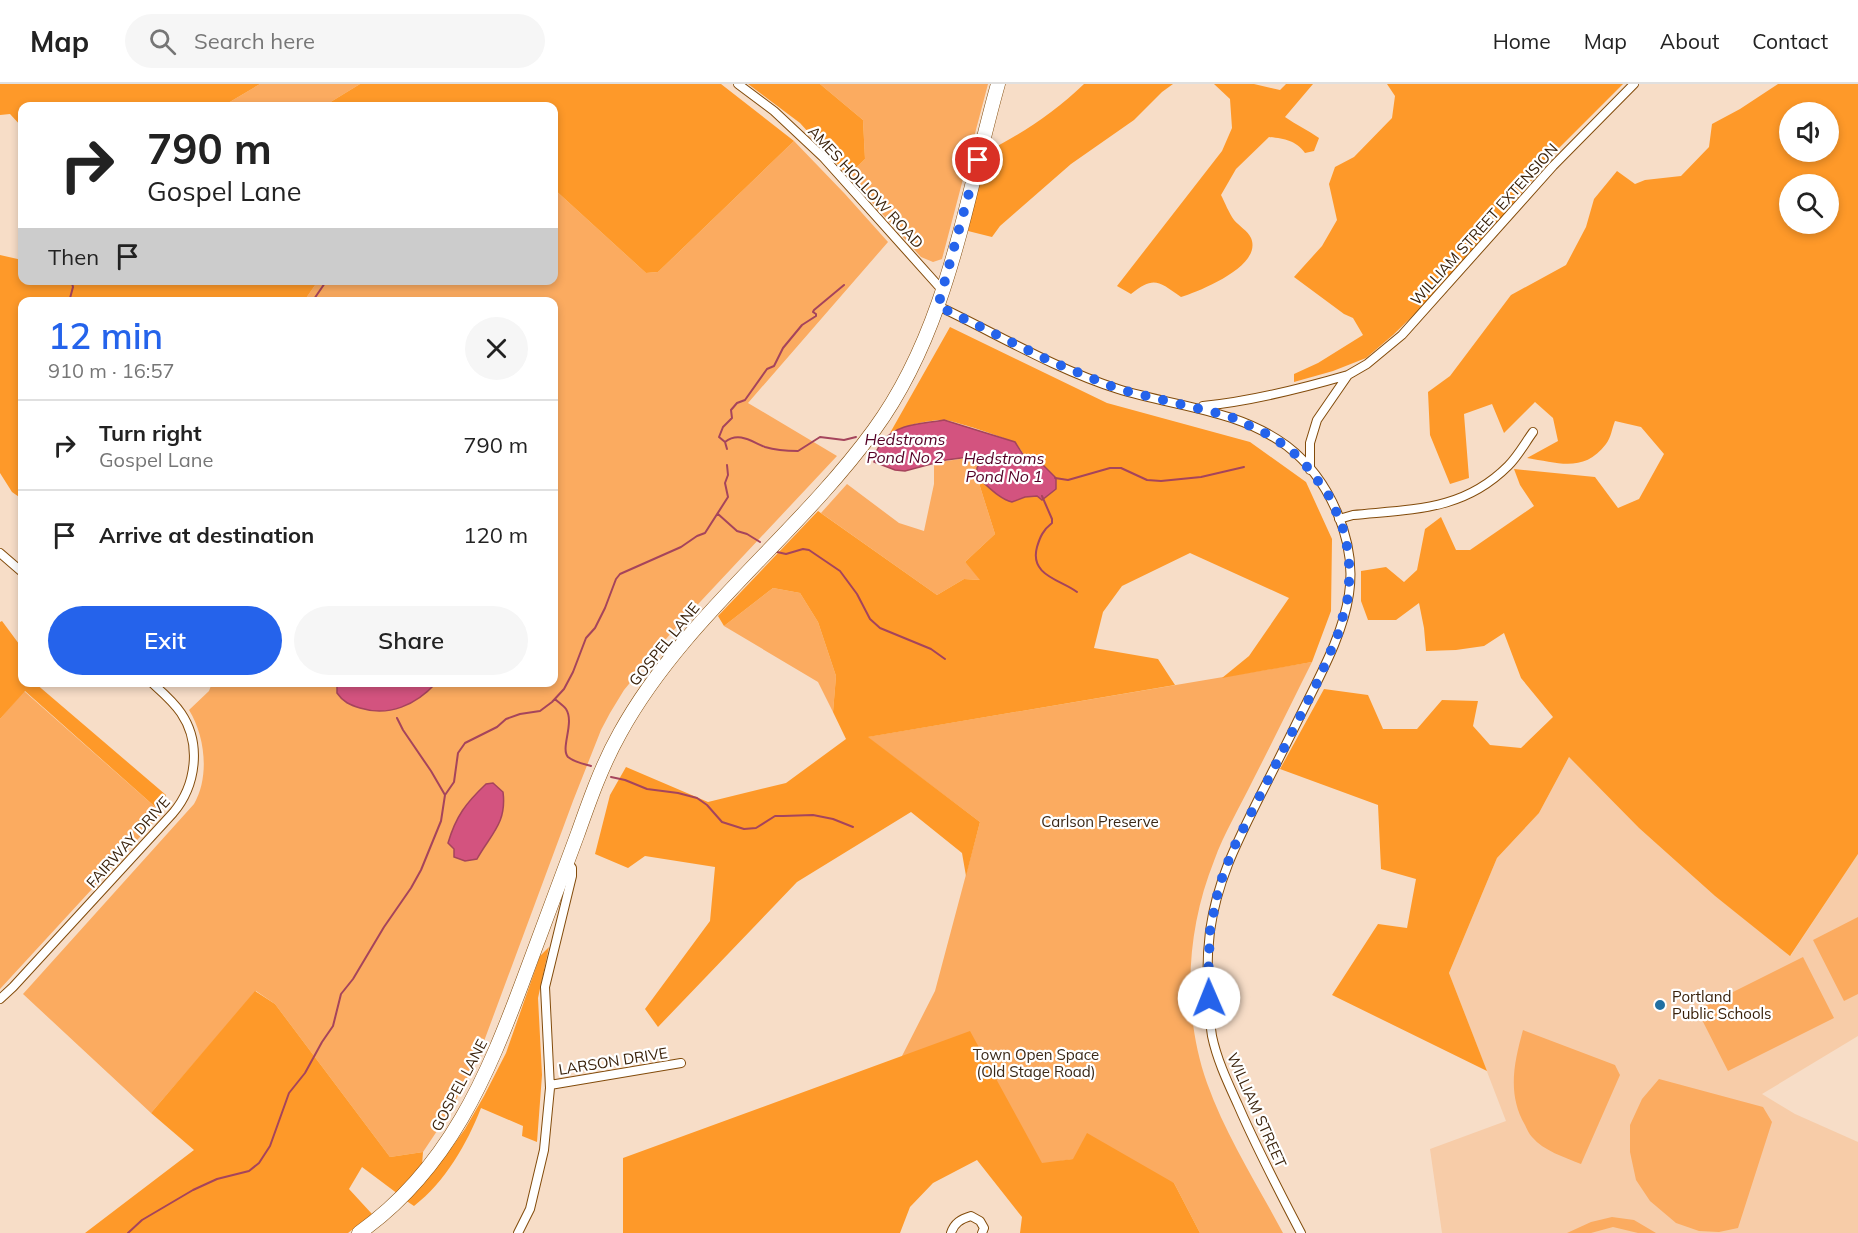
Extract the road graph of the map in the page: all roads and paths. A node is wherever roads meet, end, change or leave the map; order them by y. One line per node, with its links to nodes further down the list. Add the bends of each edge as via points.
1 (738, 84): 4 (street, AMES HOLLOW ROAD, via 823,157)
2 (999, 84): 4 (main road, GOSPEL LANE)
3 (1634, 84): 6 (street, WILLIAM STREET EXTENSION, via 1553,166 1402,335)
4 (943, 291): 5 (main road, GOSPEL LANE)
5 (938, 306): 7 (street, WILLIAM STREET, via 1050,361 1118,389); 14 (main road, GOSPEL LANE, via 914,365 876,428 832,482 665,664 637,704 605,763)
6 (1348, 375): 7 (street, WILLIAM STREET EXTENSION, via 1238,403); 9 (street, WILLIAM STREET EXTENSION, via 1317,420 1310,443)
7 (1196, 407): 9 (street, WILLIAM STREET, via 1229,416 1265,433 1289,448)
8 (1533, 432): 10 (street, via 1510,465 1478,490 1445,504)
9 (1310, 470): 10 (street, WILLIAM STREET)
10 (1340, 519): 22 (street, WILLIAM STREET, via 1349,555 1349,594 1338,634 1233,849 1219,886 1210,931 1212,1037 1253,1140)
11 (0, 553): 12 (street)
12 (18, 569)
13 (156, 687): 15 (street, FAIRWAY DRIVE, via 173,703 190,733 194,758 186,794 165,822)
14 (567, 861): 17 (street, via 572,876 545,987); 18 (main road, GOSPEL LANE, via 495,1055 463,1118 417,1182)
15 (0, 999)
16 (681, 1064): 17 (street, LARSON DRIVE)
17 (550, 1085): 19 (street, via 544,1150 530,1209)
18 (359, 1233)
19 (518, 1233)
20 (951, 1233): 21 (street, via 962,1218 971,1216 980,1221)
21 (982, 1233)
22 (1301, 1233)

